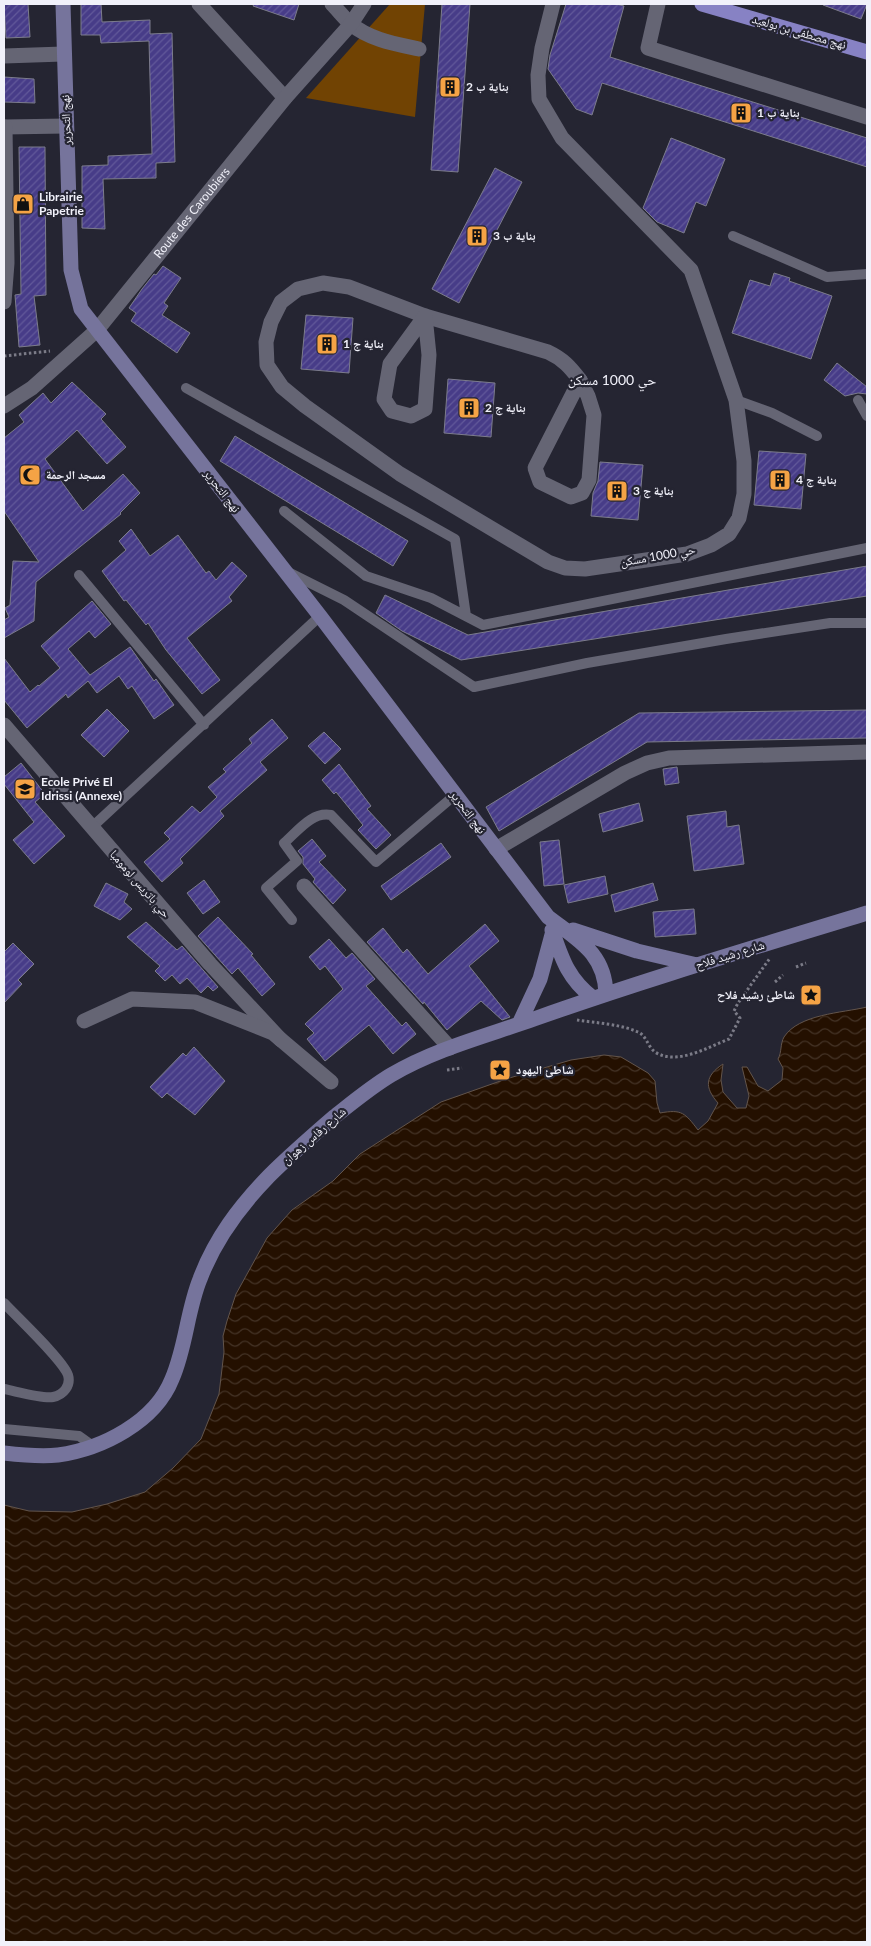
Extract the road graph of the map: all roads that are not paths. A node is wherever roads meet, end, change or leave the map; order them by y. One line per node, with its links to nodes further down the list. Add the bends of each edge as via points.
1 (63, 4): 12 (street, نهج التحرير)
2 (199, 4): 14 (street)
3 (332, 4): 9 (street)
4 (364, 4): 9 (street, Route des Caroubiers)
5 (553, 4): 25 (street, حي 1000 مسكن, via 538,75 539,99 562,138 691,270)
6 (658, 4): 15 (street, via 648,48)
7 (702, 4): 8 (main road, نهج مصطفى بن بولعيد)
8 (722, 7): 11 (main road, نهج مصطفى بن بولعيد)
9 (351, 24): 10 (street, via 367,35); 14 (street, Route des Caroubiers)
10 (419, 49)
11 (867, 52)
12 (63, 54): 13 (street); 16 (street, نهج التحرير)
13 (4, 56)
14 (285, 98): 22 (street, Route des Caroubiers)
15 (867, 117)
16 (66, 126): 17 (street); 22 (street, نهج التحرير, via 71,270 81,309)
17 (4, 127): 20 (street, via 7,263)
18 (733, 236): 19 (lane, via 827,277)
19 (867, 274)
20 (4, 302)
21 (425, 316): 21 (street, via 390,364 384,399 392,411 411,416 425,409 429,355); 23 (street, حي 1000 مسكن, via 548,352 568,364); 25 (street, حي 1000 مسكن, via 349,287 323,283 298,289 281,302 271,322 266,342 267,365 282,387 400,474 527,550 565,568 585,569 687,554 729,534 739,518 744,494 744,461)
22 (97, 330): 27 (street, Route des Caroubiers, via 32,388); 32 (street, نهج التحرير)
23 (580, 380): 23 (street, حي 1000 مسكن, via 535,468 540,482 571,497 582,492 590,480 594,415)
24 (186, 388): 35 (lane, via 455,539)
25 (736, 400): 29 (lane, via 772,413)
26 (858, 400): 28 (lane)
27 (4, 406)
28 (867, 416)
29 (817, 436)
30 (284, 511): 35 (lane, via 366,576 431,598)
31 (867, 548): 35 (lane, via 483,625)
32 (284, 570): 34 (street, نهج التحرير); 36 (lane, via 344,600 474,687 587,663 717,641 830,623)
33 (79, 575): 38 (lane)
34 (320, 616): 38 (lane); 40 (street, نهج التحرير)
35 (466, 616)
36 (867, 623)
37 (4, 724): 41 (street, حي باتريس لومومبا)
38 (204, 725): 41 (lane)
39 (867, 752): 42 (street, via 669,758 647,762)
40 (455, 795): 42 (street, نهج التحرير); 45 (lane, via 376,862 331,815 314,816 284,844 297,861 266,888)
41 (91, 828): 51 (street, حي باتريس لومومبا)
42 (496, 849): 46 (street, نهج التحرير)
43 (304, 886): 52 (street)
44 (867, 913): 47 (street, شارع رشيد فلاح)
45 (292, 920)
46 (553, 924): 47 (street, via 637,951); 48 (street, نهج التحرير, via 567,970 574,981); 48 (street, نهج التحرير, via 594,954 604,973); 50 (street, via 540,979)
47 (699, 965): 48 (street, شارع رشيد فلاح)
48 (600, 996): 50 (street, شارع رفاس زهوان)
49 (84, 1020): 51 (street, حي باتريس لومومبا, via 132,999 195,1002 273,1033)
50 (519, 1024): 52 (street, شارع رفاس زهوان)
51 (281, 1040): 53 (street, حي باتريس لومومبا)
52 (450, 1048): 57 (street, شارع رفاس زهوان, via 407,1066 365,1092 296,1149 244,1203 217,1240 207,1261 195,1293 179,1361 159,1402 129,1428)
53 (331, 1082)
54 (4, 1303): 55 (lane, via 60,1362 69,1382 65,1391 53,1397)
55 (4, 1389)
56 (4, 1429): 57 (lane, via 79,1436)
57 (93, 1446): 58 (street, شارع رفاس زهوان, via 57,1455)
58 (4, 1453)

